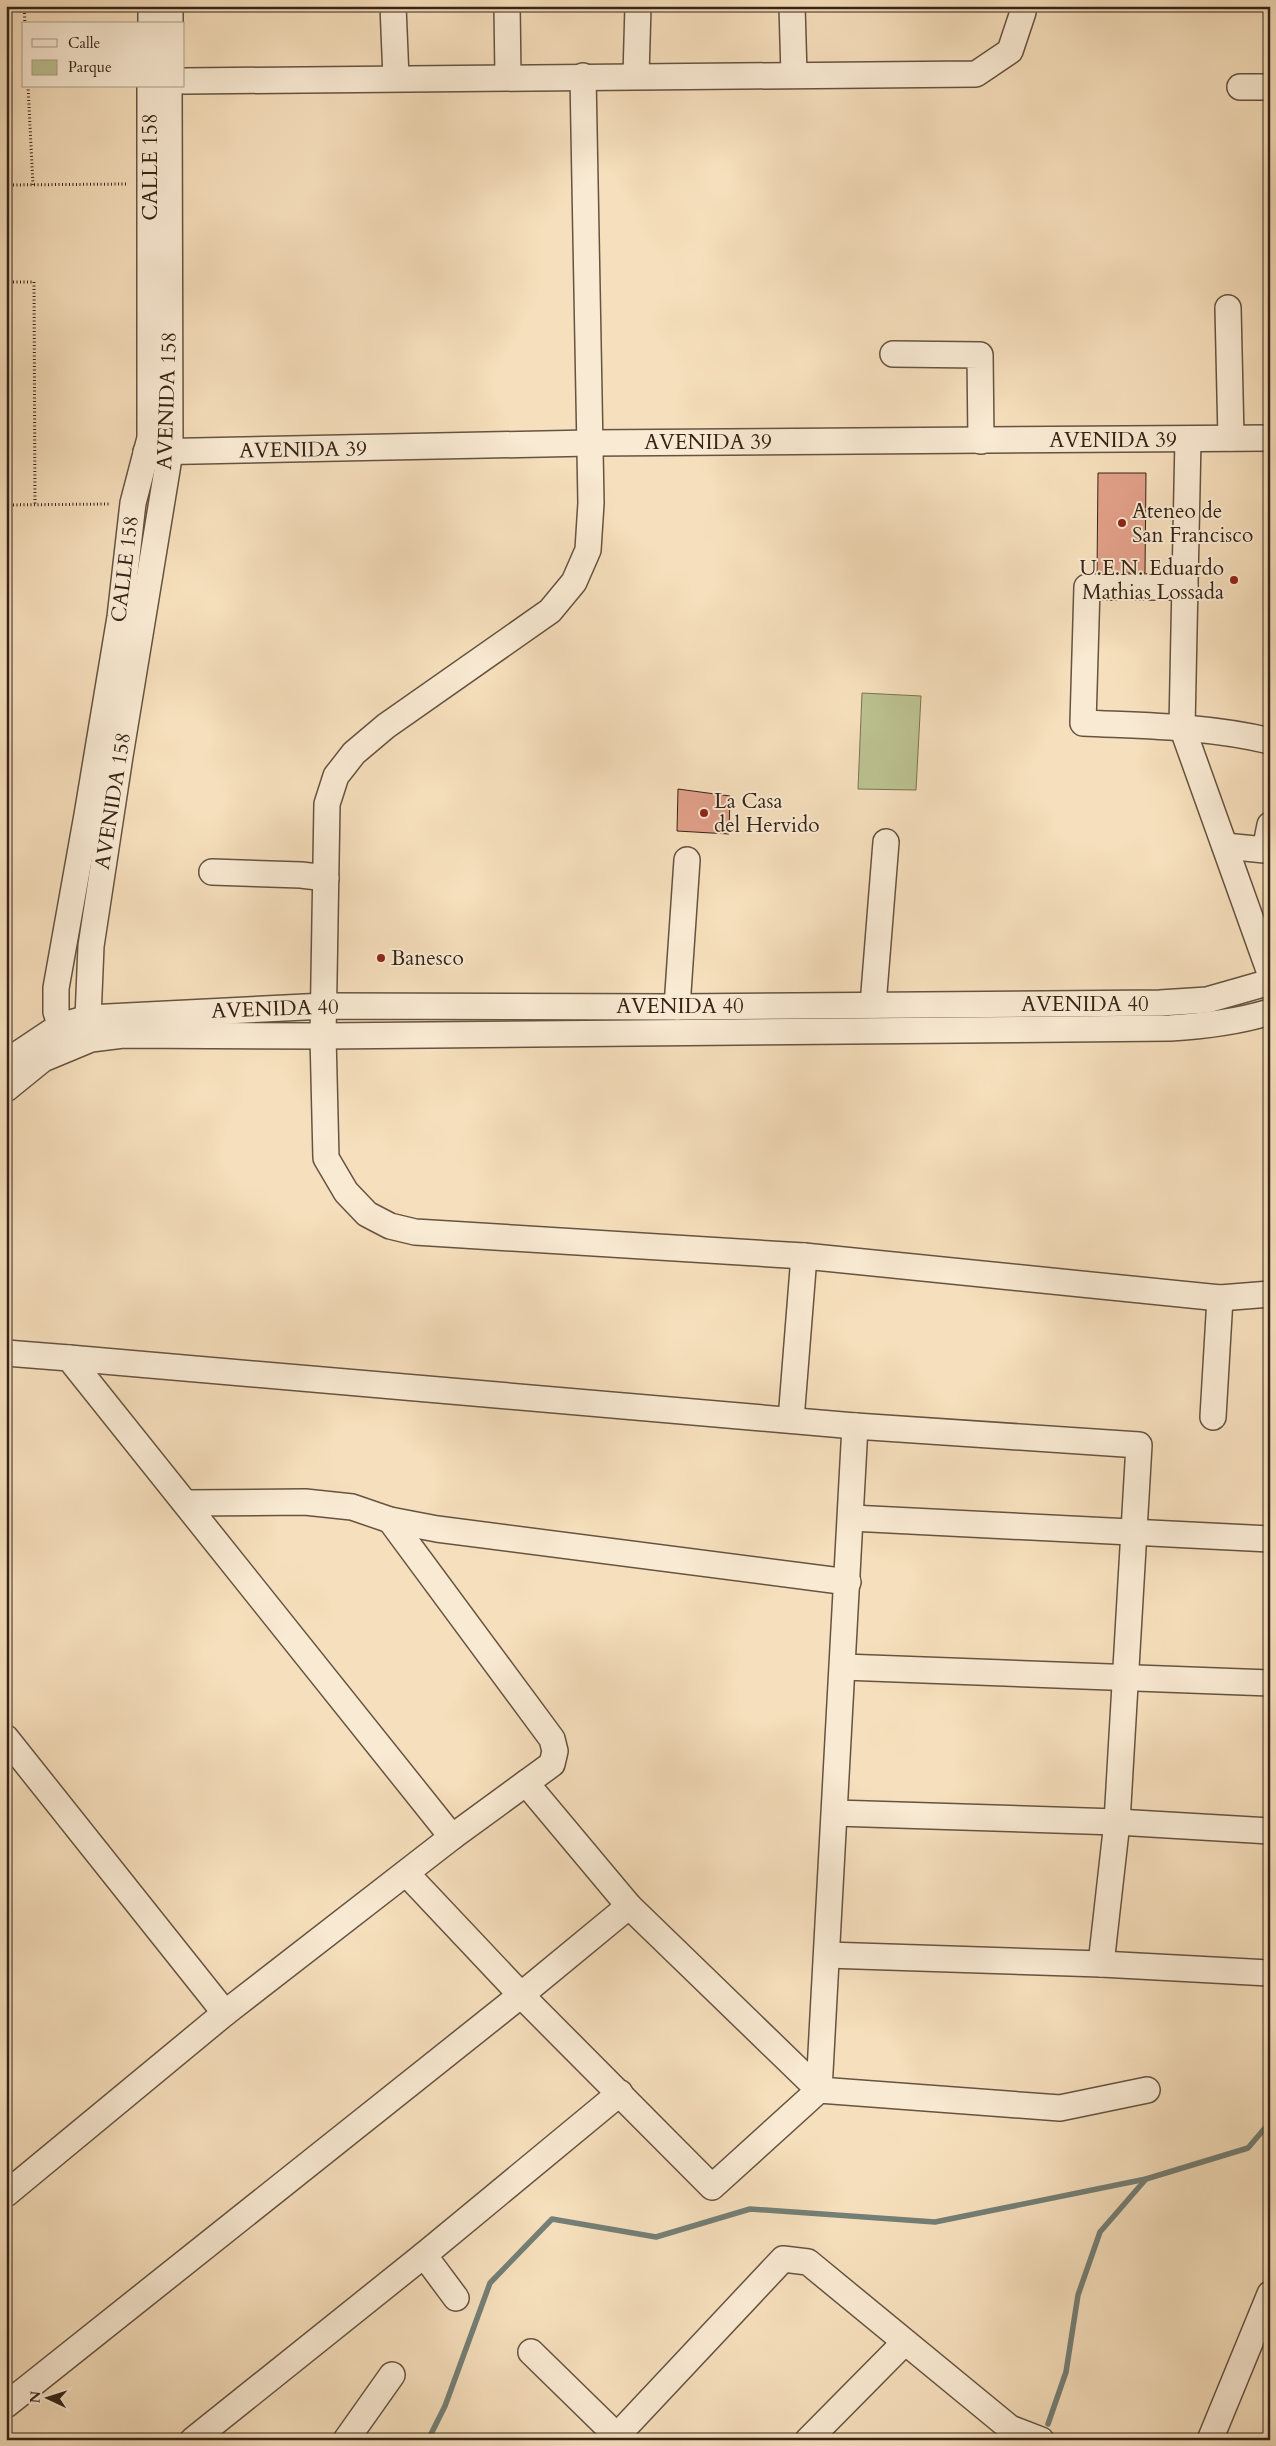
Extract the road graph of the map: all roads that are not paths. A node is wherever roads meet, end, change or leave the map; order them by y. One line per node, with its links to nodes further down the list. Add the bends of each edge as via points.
1 (151, 6): 8 (street)
2 (170, 6): 9 (street)
3 (393, 6): 14 (street)
4 (507, 6): 13 (street)
5 (638, 6): 12 (street)
6 (792, 6): 10 (street)
7 (1022, 6): 10 (street, via 1010,51 976,74)
8 (151, 22)
9 (170, 22)
10 (794, 75): 12 (street)
11 (584, 76): 12 (street); 13 (street); 27 (street)
12 (636, 76)
13 (508, 77): 14 (street)
14 (396, 78): 15 (street)
15 (185, 81)
16 (1240, 87): 17 (street)
17 (1270, 87)
18 (150, 88): 20 (street, CALLE 158, via 150,184)
19 (169, 88): 20 (street)
20 (160, 233): 28 (street, CALLE 158, via 160,296 150,438)
21 (1228, 308): 23 (street)
22 (893, 354): 26 (street, via 980,355)
23 (1231, 438): 24 (street, AVENIDA 39); 25 (street, AVENIDA 39)
24 (1270, 438)
25 (1188, 439): 26 (street, AVENIDA 39); 29 (street)
26 (981, 441): 27 (street, AVENIDA 39)
27 (590, 443): 28 (street, AVENIDA 39); 41 (street, via 588,550 574,582 550,610 386,726 354,753 336,776 327,804)
28 (158, 452): 30 (street, AVENIDA 158); 30 (street, CALLE 158, via 132,503)
29 (1185, 587): 31 (street); 31 (street, via 1087,587 1083,723)
30 (131, 617): 33 (street, CALLE 158)
31 (1182, 727): 32 (street); 36 (street)
32 (1270, 741)
33 (108, 755): 37 (street, CALLE 158); 38 (street, AVENIDA 158)
34 (1270, 824): 36 (street, via 1265,850)
35 (886, 842): 46 (street)
36 (1225, 846): 42 (street)
37 (79, 857): 38 (street); 45 (street, CALLE 158)
38 (104, 858): 43 (street, AVENIDA 158)
39 (687, 860): 48 (street)
40 (212, 872): 41 (street)
41 (326, 878): 47 (street)
42 (1270, 973)
43 (90, 975): 50 (street, via 103,1000); 51 (street, AVENIDA 158)
44 (1270, 982): 46 (street, AVENIDA 40, via 1207,1000 1160,1003)
45 (56, 988): 53 (street, CALLE 158, via 56,1012); 54 (street, via 32,1039)
46 (873, 1005): 48 (street, AVENIDA 40)
47 (325, 1006): 48 (street, AVENIDA 40); 50 (street, AVENIDA 40); 52 (street)
48 (677, 1007)
49 (1270, 1012): 52 (street, AVENIDA 40, via 1210,1025 1170,1028)
50 (132, 1016): 51 (street, AVENIDA 40)
51 (90, 1029): 52 (street, AVENIDA 40, via 123,1035); 53 (street)
52 (323, 1036): 56 (street, via 326,1158 346,1192 367,1214 390,1226 415,1232)
53 (64, 1037): 54 (street); 55 (street)
54 (15, 1056)
55 (6, 1089)
56 (804, 1256): 58 (street); 62 (street)
57 (1270, 1294): 58 (street)
58 (1220, 1298): 61 (street)
59 (6, 1354): 60 (street)
60 (69, 1358): 62 (street); 64 (street)
61 (1213, 1416)
62 (791, 1420): 63 (street)
63 (855, 1426): 65 (street); 67 (street, via 1139,1445)
64 (186, 1503): 66 (street, via 305,1502 352,1507); 78 (street)
65 (851, 1518): 67 (street); 69 (street)
66 (390, 1520): 69 (street, via 437,1529); 74 (street, via 552,1739 555,1751 552,1764)
67 (1134, 1533): 68 (street); 71 (street)
68 (1270, 1539)
69 (848, 1582): 70 (street)
70 (843, 1667): 71 (street); 75 (street)
71 (1125, 1677): 72 (street); 76 (street)
72 (1270, 1683)
73 (6, 1738): 85 (street)
74 (526, 1783): 78 (street); 80 (street)
75 (835, 1813): 76 (street); 81 (street)
76 (1116, 1822): 77 (street); 82 (street)
77 (1270, 1831)
78 (452, 1837): 79 (street)
79 (406, 1873): 84 (street); 85 (street)
80 (629, 1906): 84 (street); 86 (street)
81 (827, 1955): 82 (street); 86 (street)
82 (1101, 1964): 83 (street)
83 (1269, 1973)
84 (521, 1995): 88 (street); 96 (street)
85 (225, 2013): 89 (street)
86 (818, 2090): 87 (street, via 1060,2108); 88 (street, via 712,2187)
87 (1147, 2090)
88 (620, 2094): 90 (street)
89 (6, 2194)
90 (424, 2255): 92 (street); 99 (street)
91 (1270, 2294): 103 (street)
92 (456, 2298)
93 (904, 2343): 97 (street); 98 (street, via 808,2262 783,2259); 101 (street)
94 (531, 2352): 98 (street)
95 (392, 2375): 100 (street)
96 (6, 2405)
97 (1004, 2434): 102 (street)
98 (616, 2438)
99 (193, 2440)
100 (346, 2440)
101 (808, 2440)
102 (1041, 2440)
103 (1210, 2440)

